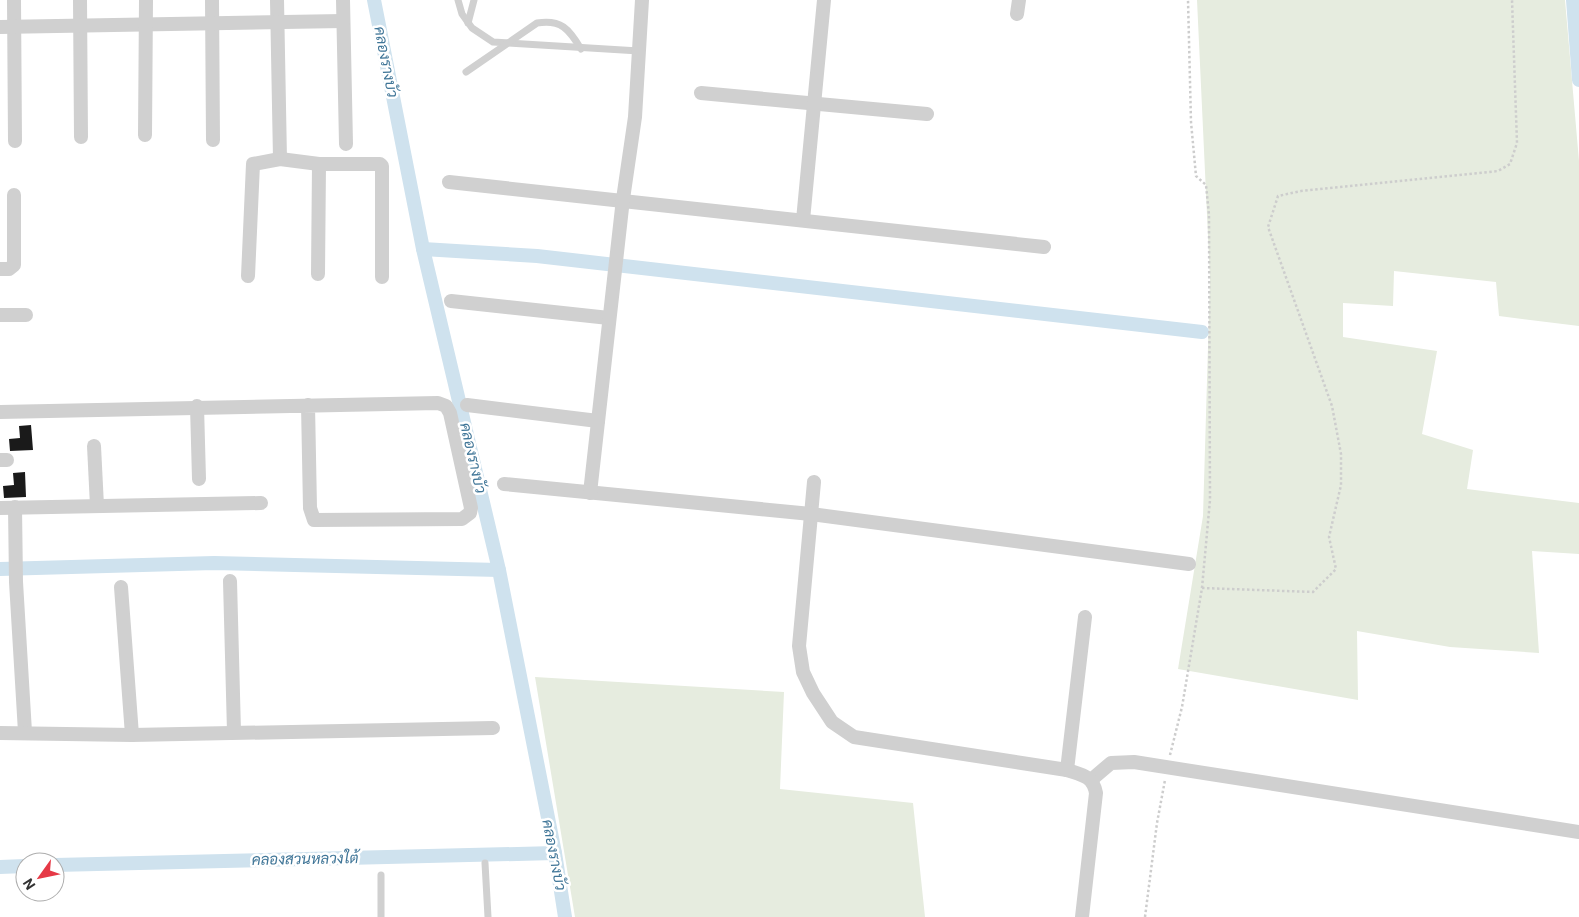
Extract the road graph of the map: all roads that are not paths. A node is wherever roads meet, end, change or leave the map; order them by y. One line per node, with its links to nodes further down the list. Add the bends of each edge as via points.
1 (14, 0): 17 (street)
2 (80, 0): 16 (street)
3 (146, 0): 15 (street)
4 (212, 0): 13 (street)
5 (277, 0): 12 (street)
6 (343, 0): 11 (street)
7 (458, 0): 14 (lane)
8 (474, 0): 14 (lane)
9 (642, 0): 20 (street)
10 (824, 0): 23 (street)
11 (343, 21): 12 (street); 29 (street)
12 (278, 22): 13 (street); 30 (street)
13 (212, 23): 15 (street); 27 (street)
14 (468, 23): 18 (lane, via 493,42)
15 (146, 24): 16 (street); 25 (street)
16 (80, 26): 17 (street); 26 (street)
17 (7, 27): 28 (street)
18 (507, 43): 19 (lane); 19 (lane, via 537,23 551,21 572,34); 21 (lane)
19 (581, 49): 20 (lane)
20 (639, 51): 34 (street, via 635,117)
21 (466, 72)
22 (701, 93): 23 (street)
23 (814, 104): 24 (street); 35 (street)
24 (927, 114)
25 (146, 135)
26 (81, 137)
27 (214, 140)
28 (15, 141)
29 (346, 144)
30 (280, 159): 31 (street); 39 (street, via 253,164)
31 (319, 164): 38 (street); 40 (street, via 382,166)
32 (450, 182): 34 (street)
33 (14, 195): 37 (street, via 14,265)
34 (622, 199): 35 (street); 44 (street)
35 (803, 220): 36 (street)
36 (1044, 247)
37 (0, 269)
38 (318, 274)
39 (248, 276)
40 (382, 277)
41 (451, 301): 44 (street)
42 (0, 315): 43 (street)
43 (26, 315)
44 (609, 318): 49 (street)
45 (308, 405): 45 (street, via 310,508 314,520 462,520 470,513 446,406 438,403); 47 (street)
46 (468, 405): 49 (street)
47 (196, 406): 48 (street); 51 (street)
48 (0, 412)
49 (598, 421): 54 (street)
50 (94, 446): 56 (street)
51 (199, 479)
52 (814, 482): 59 (street)
53 (504, 484): 54 (street)
54 (590, 493): 59 (street)
55 (261, 503): 56 (street)
56 (97, 506): 57 (street)
57 (15, 507): 58 (street); 65 (street)
58 (0, 508)
59 (811, 514): 60 (street); 69 (street, via 799,646 803,672 832,722 854,737)
60 (1189, 564)
61 (230, 581): 66 (street)
62 (121, 587): 68 (street)
63 (1085, 617): 69 (street)
64 (493, 728): 66 (street)
65 (25, 732): 67 (street); 68 (street)
66 (234, 732): 68 (street)
67 (0, 733)
68 (132, 735)
69 (1067, 770): 70 (street)
70 (1092, 780): 71 (street, via 1111,763 1134,762); 76 (street, via 1096,793)
71 (1579, 832)
72 (485, 863): 75 (lane)
73 (381, 875): 74 (lane)
74 (381, 917)
75 (488, 917)
76 (1082, 917)

